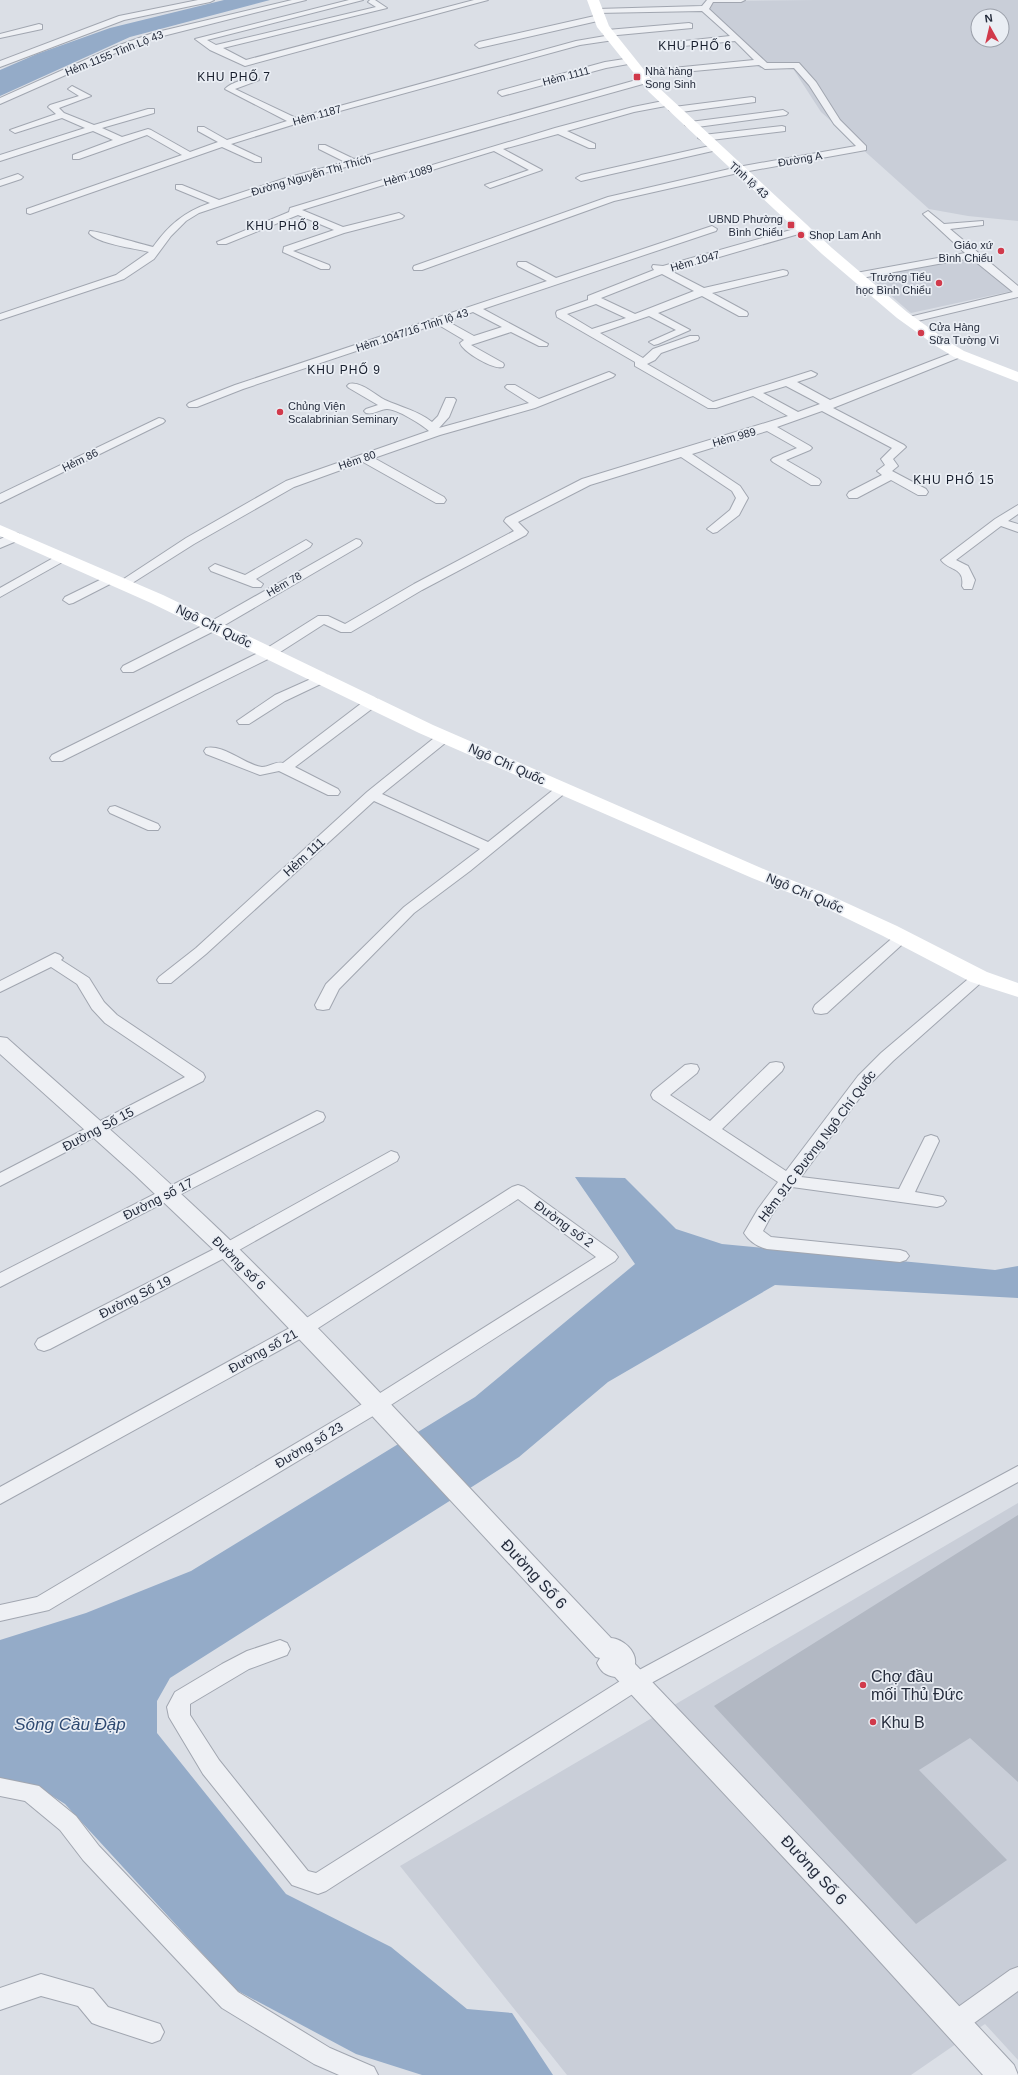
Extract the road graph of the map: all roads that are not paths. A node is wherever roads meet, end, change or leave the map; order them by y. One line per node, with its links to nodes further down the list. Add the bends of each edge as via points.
1 (210, 0): 19 (street, via 127,20)
2 (302, 0): 28 (street, Hẻm 1155 Tỉnh Lộ 43, via 151,32)
3 (359, 0): 16 (street, via 199,40)
4 (484, 0): 18 (street)
5 (741, 0): 7 (street, via 711,0)
6 (372, 2): 16 (street, via 383,8)
7 (704, 9): 8 (street); 13 (street)
8 (596, 10): 11 (main road, Tỉnh lộ 43); 14 (street)
9 (689, 26): 11 (street, Hẻm 1187)
10 (39, 28): 12 (street)
11 (609, 35): 17 (main road, Tỉnh lộ 43); 33 (street, Hẻm 1187)
12 (3, 36)
13 (737, 38): 15 (street); 20 (street)
14 (479, 45)
15 (666, 46)
16 (214, 48): 18 (street)
17 (631, 61): 23 (main road, Tỉnh lộ 43); 26 (street, Hẻm 1111, via 605,65)
18 (245, 63): 21 (street)
19 (0, 64)
20 (763, 64): 22 (street); 23 (street, Đường Nguyễn Thị Thích); 49 (street, Đường Nguyễn Thị Thích, via 796,65 813,84 837,122)
21 (256, 70)
22 (773, 75)
23 (645, 77): 29 (main road, Tỉnh lộ 43); 56 (street, Đường Nguyễn Thị Thích)
24 (255, 80): 33 (street, via 231,86 229,89)
25 (72, 89): 32 (street, via 88,96 53,107)
26 (502, 93)
27 (752, 100): 29 (street, Hẻm 1089)
28 (0, 102)
29 (671, 106): 34 (main road, Tỉnh lộ 43); 40 (street, Hẻm 1089, via 633,110)
30 (151, 111): 35 (street)
31 (783, 112): 34 (street)
32 (63, 115): 35 (street); 39 (street)
33 (295, 121): 44 (street, Hẻm 1187)
34 (690, 125): 42 (main road, Tỉnh lộ 43)
35 (92, 128): 43 (street); 54 (street)
36 (139, 128): 41 (street)
37 (200, 129): 44 (street)
38 (782, 129): 42 (street)
39 (15, 130)
40 (558, 130): 45 (street); 47 (street, Hẻm 1089)
41 (148, 132): 43 (street); 52 (street)
42 (703, 138): 48 (main road, Tỉnh lộ 43)
43 (121, 140): 53 (street)
44 (225, 143): 50 (street, Hẻm 1187); 55 (street)
45 (592, 146)
46 (322, 147): 56 (street)
47 (495, 148): 61 (street, via 537,170); 69 (street, Hẻm 1089, via 293,210)
48 (714, 148): 57 (main road, Tỉnh lộ 43); 59 (street)
49 (863, 148): 57 (street, Đường A)
50 (207, 149): 51 (street); 52 (street, Hẻm 1187)
51 (219, 154)
52 (189, 155): 63 (street, Hẻm 1187)
53 (76, 157)
54 (0, 158)
55 (258, 160)
56 (354, 162): 66 (street, Đường Nguyễn Thị Thích)
57 (738, 170): 74 (main road, Tỉnh lộ 43); 86 (street, Đường A, via 611,199)
58 (18, 177): 60 (street)
59 (581, 178)
60 (0, 183)
61 (490, 185)
62 (179, 187): 66 (street)
63 (79, 194): 64 (street, Hẻm 1187); 65 (street)
64 (62, 200): 67 (street); 68 (street, Hẻm 1187)
65 (90, 200)
66 (218, 203): 80 (street, Đường Nguyễn Thị Thích, via 183,219)
67 (73, 205)
68 (30, 211)
69 (298, 212): 76 (street, via 339,228); 78 (street)
70 (928, 214): 73 (street)
71 (399, 216): 76 (street)
72 (979, 223): 73 (street)
73 (941, 227): 81 (street)
74 (804, 229): 87 (street, Hẻm 1047); 89 (main road, Tỉnh lộ 43)
75 (712, 230): 82 (street, Hẻm 1047/16 Tỉnh lộ 43)
76 (340, 231): 79 (street)
77 (94, 232): 80 (street, via 108,239)
78 (222, 242)
79 (296, 246): 83 (street); 85 (street, via 288,249 288,252)
80 (154, 250): 100 (street, Đường Nguyễn Thị Thích, via 150,258 120,277)
81 (973, 255): 89 (street); 92 (street)
82 (632, 257): 87 (street); 90 (street, Hẻm 1047/16 Tỉnh lộ 43)
83 (336, 264)
84 (522, 264): 90 (street)
85 (325, 267)
86 (418, 268)
87 (662, 270): 93 (street); 96 (street, Hẻm 1047, via 593,297)
88 (783, 273): 91 (street)
89 (856, 276): 102 (main road, Tỉnh lộ 43)
90 (557, 282): 97 (street, Hẻm 1047/16 Tỉnh lộ 43)
91 (747, 282): 93 (street); 94 (street)
92 (1018, 291)
93 (702, 292): 98 (street); 99 (street)
94 (758, 292)
95 (1018, 294): 102 (street)
96 (597, 300): 101 (street); 105 (street, Hẻm 1047, via 560,314)
97 (475, 309): 103 (street, Hẻm 1047/16 Tỉnh lộ 43); 104 (street)
98 (650, 313): 101 (street); 108 (street, via 685,330)
99 (744, 314)
100 (0, 317)
101 (635, 318): 105 (street)
102 (910, 320): 110 (main road, Tỉnh lộ 43)
103 (438, 321): 107 (street); 123 (street, Hẻm 1047/16 Tỉnh lộ 43, via 239,387)
104 (511, 328): 107 (street); 109 (street)
105 (590, 333): 111 (street, Hẻm 1047)
106 (694, 338): 111 (street, via 657,351 651,358)
107 (473, 340): 112 (street, via 464,346)
108 (654, 342)
109 (543, 344)
110 (959, 354): 115 (main road, Tỉnh lộ 43); 124 (street, Hẻm 989)
111 (642, 362): 119 (street, Hẻm 1047, via 639,364 712,406)
112 (499, 365)
113 (811, 374): 116 (street)
114 (609, 375): 121 (street, Hẻm 80)
115 (1018, 378)
116 (788, 382): 119 (street); 124 (street)
117 (353, 386): 122 (street)
118 (511, 387): 121 (street)
119 (758, 392): 126 (street, via 757,394)
120 (450, 400): 129 (street)
121 (538, 404): 129 (street, Hẻm 80, via 456,428)
122 (389, 405): 125 (street); 129 (street, via 422,419)
123 (193, 406)
124 (826, 406): 126 (street, Hẻm 989); 132 (street, via 900,447 887,459 892,466 883,471)
125 (370, 411)
126 (796, 416): 128 (street, Hẻm 989)
127 (159, 422): 136 (street, Hẻm 86)
128 (768, 427): 130 (street, Hẻm 989); 133 (street, via 806,448 777,460)
129 (435, 430): 131 (street, Hẻm 80)
130 (682, 452): 141 (street, via 736,488 742,498 735,512); 154 (street, Hẻm 989, via 586,482 510,521 522,532 346,628 322,619)
131 (365, 458): 137 (street); 148 (street, Hẻm 80, via 290,484)
132 (891, 475): 134 (street); 135 (street)
133 (815, 482)
134 (922, 492)
135 (853, 495)
136 (0, 499)
137 (440, 500)
138 (1018, 509): 139 (street)
139 (999, 522): 140 (street); 149 (street, via 947,560 964,569 969,580)
140 (1018, 528)
141 (712, 529)
142 (5, 537): 145 (main road, Ngô Chí Quốc)
143 (356, 543): 150 (street, Hẻm 78)
144 (306, 544): 147 (street)
145 (62, 558): 148 (main road, Ngô Chí Quốc); 151 (street)
146 (215, 568): 147 (street)
147 (246, 580): 150 (street)
148 (116, 581): 152 (street, Hẻm 80); 153 (main road, Ngô Chí Quốc)
149 (968, 586)
150 (273, 591): 153 (street, Hẻm 78)
151 (0, 593)
152 (69, 600)
153 (213, 626): 154 (main road, Ngô Chí Quốc); 155 (street, Hẻm 78)
154 (269, 652): 156 (main road, Ngô Chí Quốc); 161 (street)
155 (128, 669)
156 (322, 678): 157 (main road, Ngô Chí Quốc); 158 (street, via 280,698)
157 (372, 702): 159 (main road, Ngô Chí Quốc); 162 (street, via 288,766)
158 (244, 721)
159 (444, 737): 163 (main road, Ngô Chí Quốc); 165 (street, Hẻm 111)
160 (210, 751): 162 (street, via 260,771 265,772 278,766)
161 (56, 758)
162 (288, 769): 164 (street)
163 (563, 789): 168 (street); 169 (main road, Ngô Chí Quốc, via 820,898)
164 (333, 792)
165 (372, 795): 168 (street); 171 (street, Hẻm 111, via 201,951)
166 (115, 810): 167 (street)
167 (153, 827)
168 (490, 848): 174 (street, via 409,910 332,987)
169 (902, 937): 170 (main road, Ngô Chí Quốc); 175 (street)
170 (979, 977): 173 (main road, Ngô Chí Quốc); 185 (street, Hẻm 91C Đường Ngô Chí Quốc, via 864,1080)
171 (165, 980)
172 (0, 987): 180 (street, Đường Số 15, via 54,960 83,981 110,1019 197,1077)
173 (1018, 990)
174 (323, 1005)
175 (821, 1008)
176 (0, 1043): 180 (street, Đường số 6)
177 (776, 1067): 181 (street)
178 (691, 1069): 181 (street, via 659,1094)
179 (317, 1117): 187 (street, Đường số 17)
180 (96, 1130): 184 (street, Đường Số 15); 187 (street, Đường số 6)
181 (711, 1130): 185 (street)
182 (931, 1141): 188 (street)
183 (391, 1157): 190 (street, Đường Số 19)
184 (0, 1180)
185 (789, 1181): 188 (street); 191 (street, Hẻm 91C Đường Ngô Chí Quốc, via 764,1213 753,1233 767,1243)
186 (518, 1192): 192 (street, Đường số 2); 194 (street, Đường số 21)
187 (168, 1194): 190 (street, Đường số 6); 193 (street, Đường số 17)
188 (904, 1196): 189 (street)
189 (937, 1201)
190 (226, 1250): 194 (street, Đường số 6); 195 (street, Đường Số 19)
191 (900, 1256)
192 (610, 1257): 196 (street, Đường số 23)
193 (0, 1281)
194 (303, 1329): 196 (street, Đường số 6); 198 (street, Đường số 21)
195 (44, 1344)
196 (376, 1405): 199 (street, Đường số 6); 200 (street, Đường số 23, via 42,1604)
197 (1018, 1473): 202 (street)
198 (0, 1496)
199 (463, 1498): 202 (street, Đường Số 6)
200 (0, 1613)
201 (280, 1649): 202 (street, via 248,1660 182,1698 178,1706 180,1717 211,1767 300,1878 318,1884)
202 (621, 1666): 206 (street, Đường Số 6)
203 (0, 1787): 208 (street, via 31,1793 68,1823 91,1853 230,2000 322,2056)
204 (1018, 1978): 206 (street)
205 (0, 1999): 207 (street, via 41,1985 85,1997 100,2015)
206 (955, 2023): 209 (street, Đường Số 6)
207 (152, 2032)
208 (366, 2075)
209 (1004, 2075)

